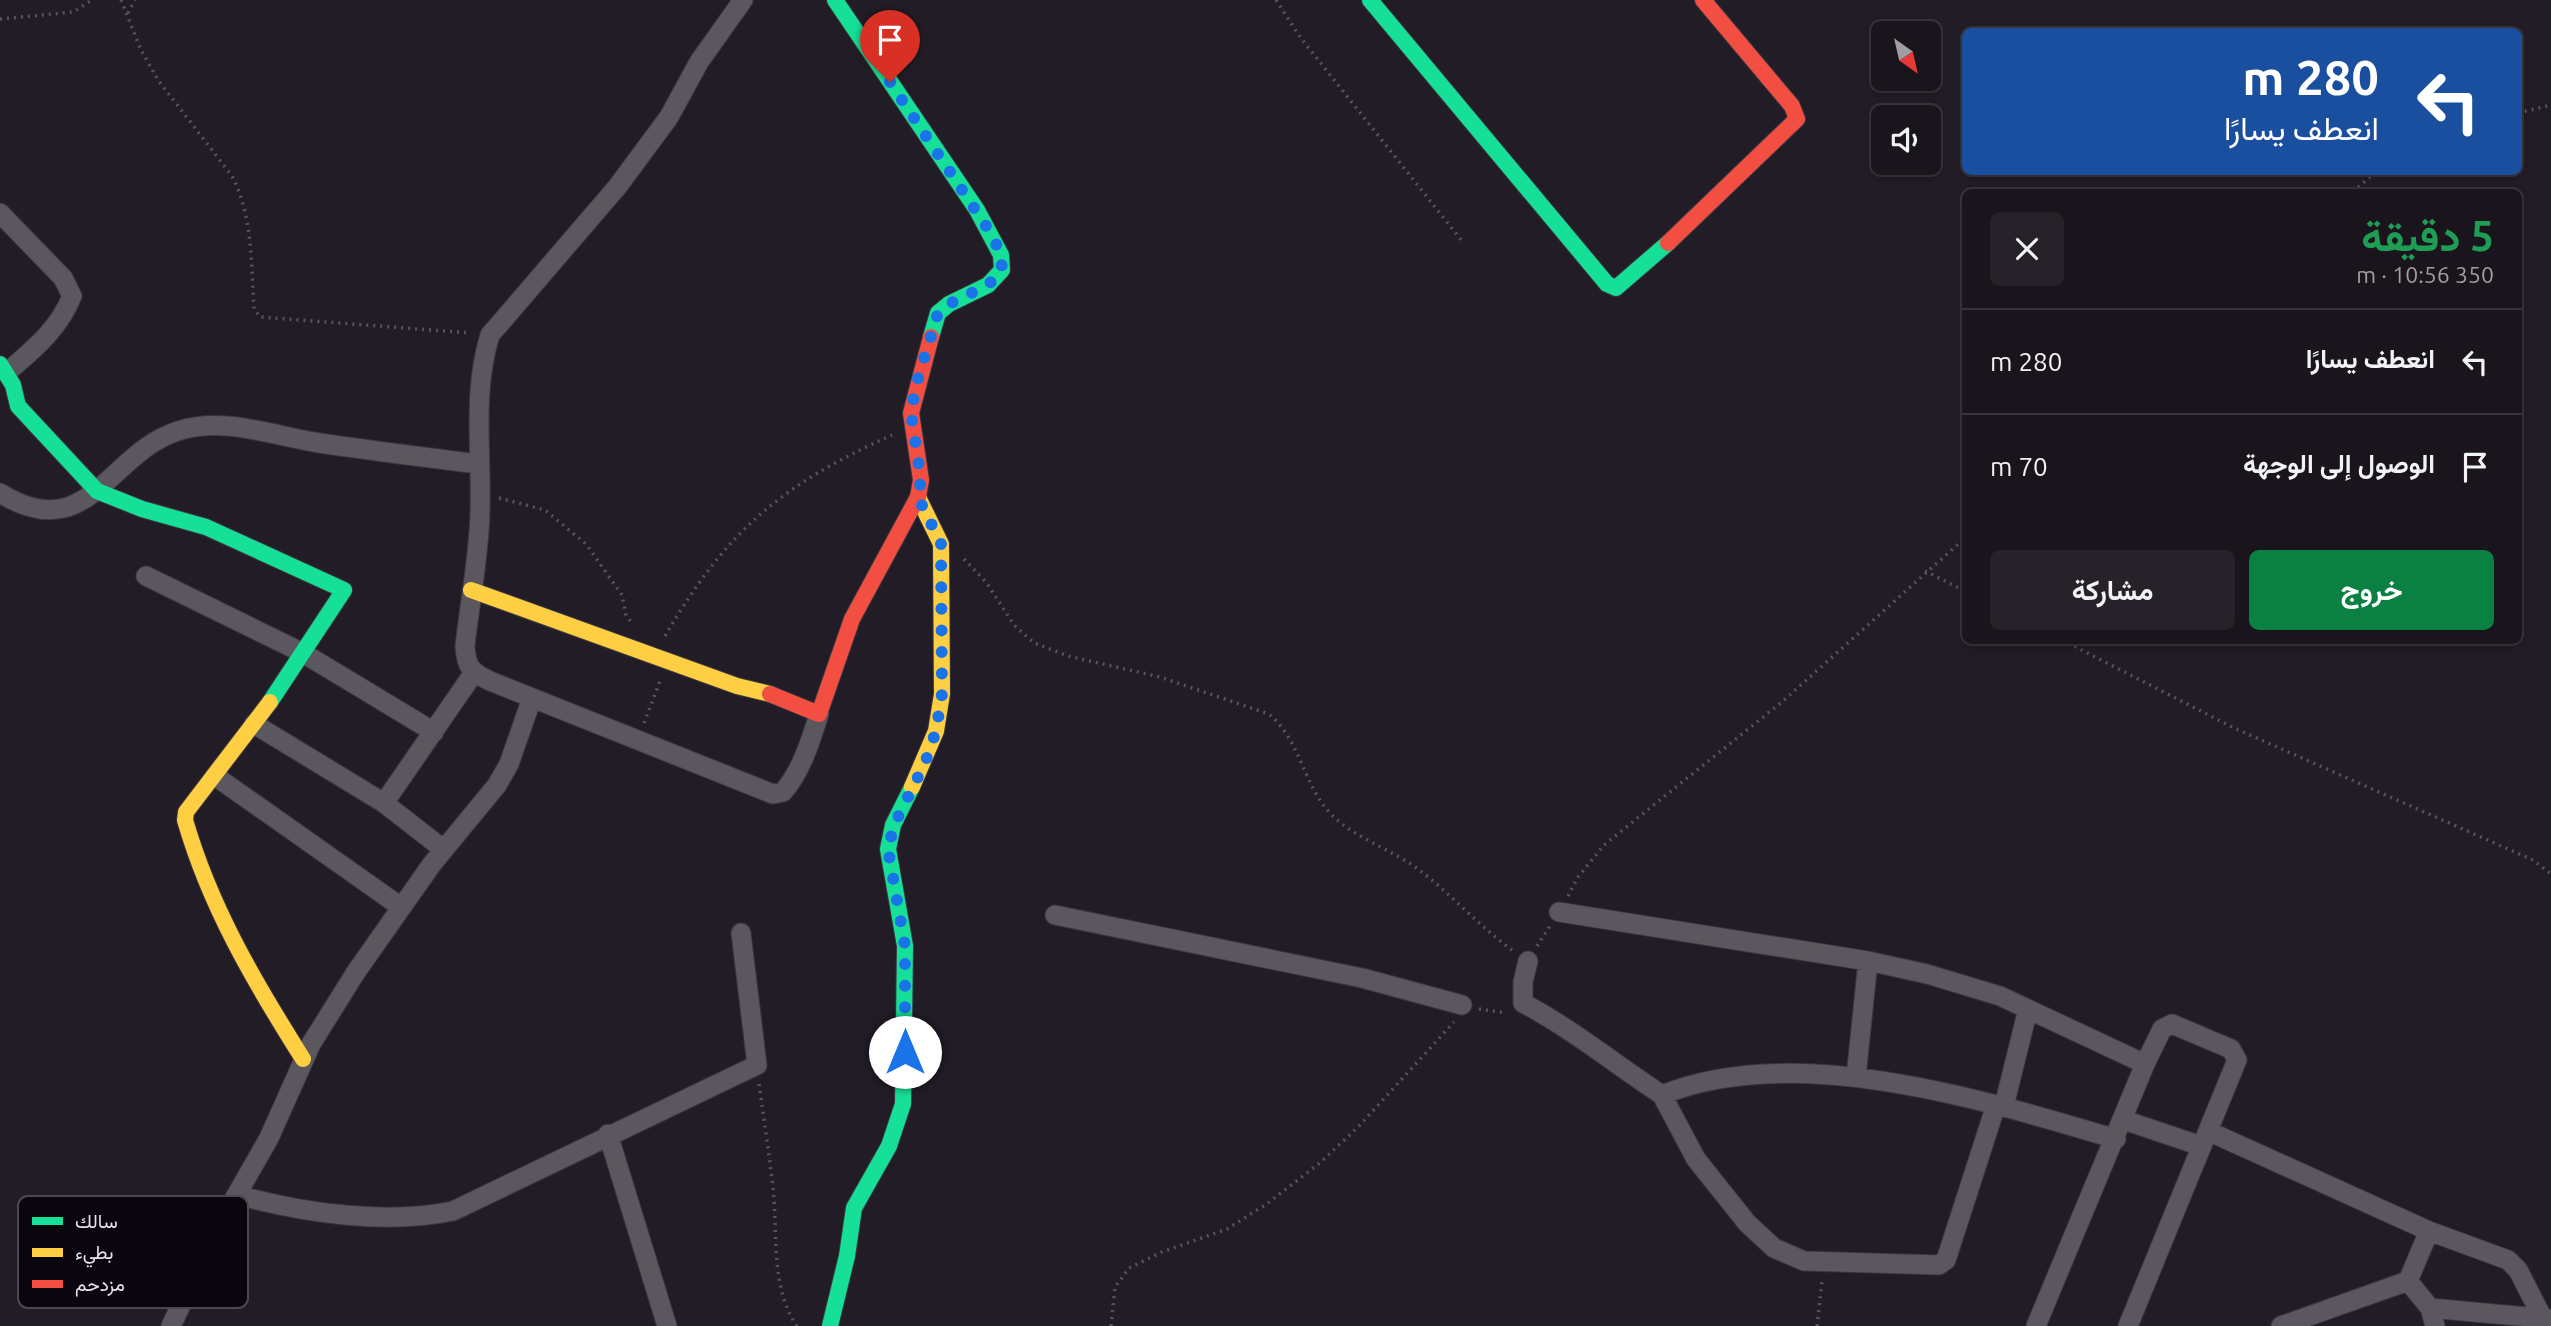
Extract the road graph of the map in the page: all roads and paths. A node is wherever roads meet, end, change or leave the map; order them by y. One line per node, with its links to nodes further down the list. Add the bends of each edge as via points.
1 (92, 0): 10 (path, via 73,12)
2 (121, 0): 9 (path)
3 (135, 0): 9 (path)
4 (743, 0): 17 (street, via 699,62 669,117 618,186)
5 (835, 0): 19 (street, via 977,210 1001,255 999,277 938,313 916,385 911,413)
6 (1276, 0): 16 (path, via 1300,37)
7 (1370, 0): 8 (street, via 1616,288 1797,119 1792,106)
8 (1703, 0)
9 (128, 13): 17 (path, via 158,80 240,192 249,232 254,309 260,317)
10 (0, 19)
11 (2551, 105): 12 (path)
12 (2522, 113)
13 (2372, 175): 14 (path)
14 (2356, 189)
15 (0, 214): 18 (street, via 63,278 72,296 58,324 42,342)
16 (1462, 241)
17 (490, 335): 20 (street, via 483,359)
18 (3, 369): 21 (street, via 18,406)
19 (914, 425): 24 (street, via 921,480); 34 (path, via 796,484 750,520 685,601)
20 (478, 464): 21 (street, via 201,424 150,446); 23 (street)
21 (97, 491): 22 (street, via 65,507 42,512 23,508); 33 (street, via 206,527 341,587 341,595)
22 (0, 493)
23 (480, 497): 29 (street); 31 (path, via 509,499 545,510 586,544 622,595 626,614)
24 (918, 497): 26 (street); 37 (street, via 852,618)
25 (1962, 540): 27 (path)
26 (941, 544): 49 (path, via 971,565 1014,625 1034,643 1068,656 1160,677 1269,714 1293,742 1331,814 1420,871); 76 (street, via 942,694 936,731 888,849 905,946 903,1104 889,1146 854,1208)
27 (1925, 571): 30 (path); 46 (path, via 1783,701 1604,845 1578,877)
28 (146, 576): 33 (street)
29 (471, 590): 34 (street); 35 (street, via 465,646 466,665)
30 (1962, 590)
31 (637, 629)
32 (2070, 644): 44 (path, via 2234,728 2533,860)
33 (303, 653): 38 (street); 39 (street)
34 (661, 657): 37 (street, via 737,686 785,698); 40 (path)
35 (473, 674): 36 (street); 39 (street)
36 (532, 698): 40 (street); 43 (street, via 497,785)
37 (819, 714): 40 (street, via 811,741 780,794)
38 (254, 724): 41 (street); 42 (street)
39 (434, 732): 42 (street)
40 (636, 742)
41 (215, 776): 45 (street); 54 (street, via 186,812 191,845 210,897)
42 (384, 803): 43 (street)
43 (443, 849): 45 (street)
44 (2551, 874)
45 (401, 907): 54 (street)
46 (1559, 912): 49 (path); 50 (street)
47 (1055, 915): 52 (street, via 1362,978)
48 (741, 933): 56 (street)
49 (1528, 961): 51 (street)
50 (1868, 961): 53 (street, via 1974,987); 57 (street)
51 (1523, 1003): 52 (path, via 1501,1014); 58 (street, via 1569,1028)
52 (1462, 1005): 77 (path, via 1441,1039 1321,1162 1227,1229 1129,1268 1115,1287)
53 (2028, 1009): 55 (street); 59 (street)
54 (303, 1059): 64 (street)
55 (2146, 1064): 60 (street); 62 (street, via 2162,1030 2172,1024 2236,1054 2238,1060)
56 (757, 1065): 61 (street); 75 (path, via 780,1278 788,1313)
57 (1856, 1077): 58 (street, via 1752,1075 1694,1084); 59 (street)
58 (1662, 1095): 68 (street, via 1696,1159 1747,1223 1774,1248 1793,1258)
59 (2000, 1105): 63 (street); 68 (street, via 1943,1263)
60 (2123, 1120): 62 (street); 63 (street)
61 (608, 1134): 66 (street, via 453,1211 418,1218 285,1208); 74 (street)
62 (2205, 1138): 67 (street); 80 (street)
63 (2116, 1139): 79 (street)
64 (238, 1195): 65 (street)
65 (242, 1196)
66 (248, 1198)
67 (2429, 1231): 69 (street); 72 (street, via 2508,1260)
68 (1825, 1261): 78 (path)
69 (2408, 1281): 71 (street); 81 (street)
70 (180, 1308): 73 (street)
71 (2432, 1317): 72 (street)
72 (2547, 1318)
73 (171, 1326)
74 (667, 1326)
75 (797, 1326)
76 (830, 1326)
77 (1111, 1326)
78 (1817, 1326)
79 (2036, 1326)
80 (2128, 1326)
81 (2281, 1326)

